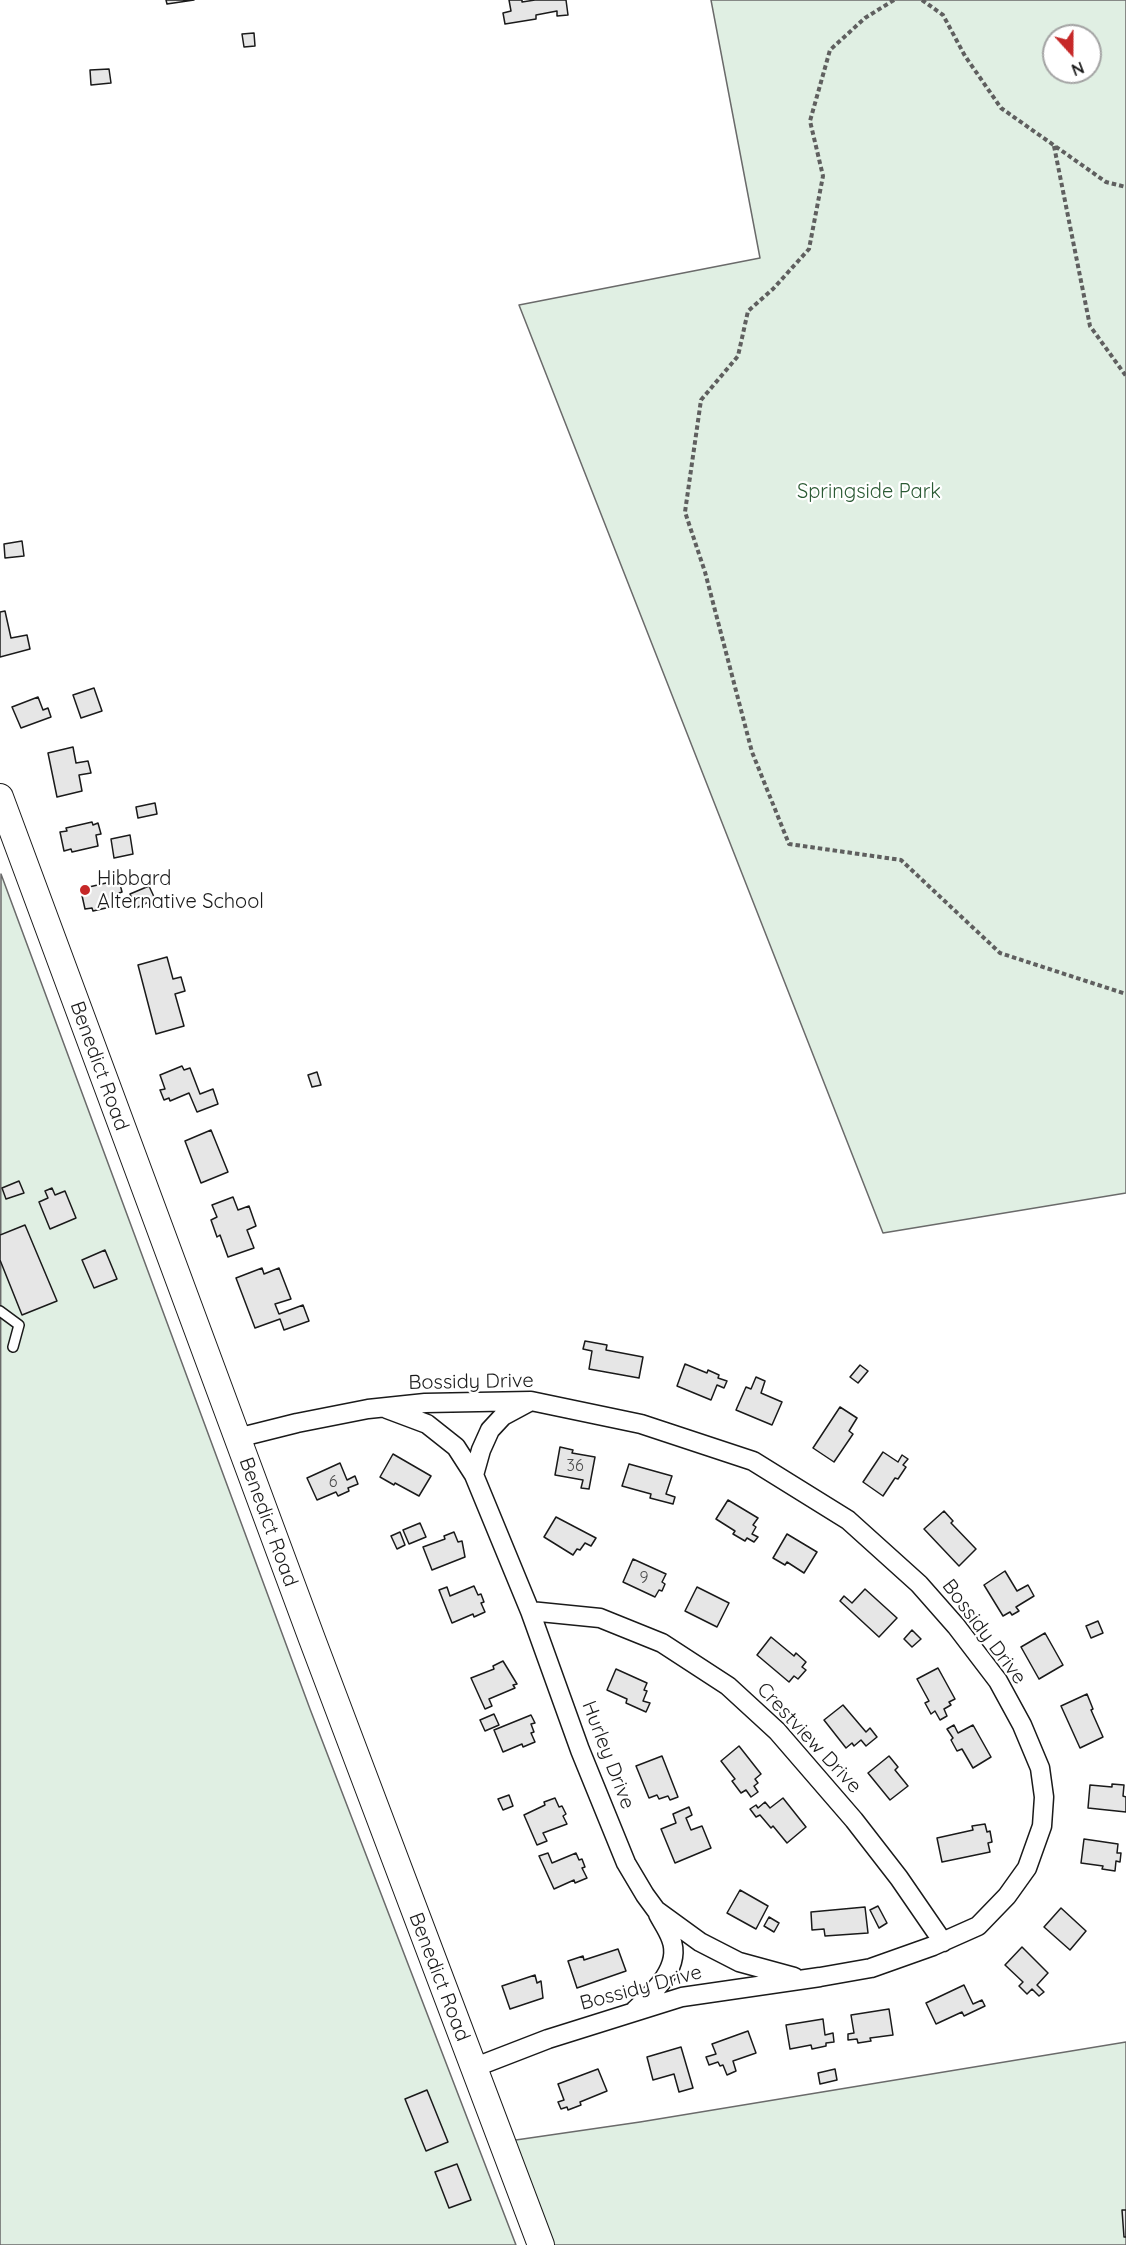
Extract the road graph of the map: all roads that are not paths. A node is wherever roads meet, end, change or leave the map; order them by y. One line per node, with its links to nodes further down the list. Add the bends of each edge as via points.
1 (0, 797): 6 (street, Benedict Road)
2 (0, 1311): 3 (lane, via 19,1325)
3 (13, 1347)
4 (531, 1401): 5 (street, Bossidy Drive); 7 (street, via 503,1416 490,1430); 10 (street, Bossidy Drive, via 641,1424 753,1461 848,1520 919,1584 998,1681 1040,1768 1042,1826 1027,1868 1007,1896 978,1926)
5 (382, 1407): 6 (street, Bossidy Drive); 7 (street, via 427,1424 456,1448)
6 (237, 1438): 13 (street, Benedict Road)
7 (474, 1475): 8 (street)
8 (530, 1611): 9 (street, Hurley Drive, via 626,1863); 10 (street, Crestview Drive, via 600,1618 662,1643 728,1686 777,1731 854,1820)
9 (656, 1910): 11 (street, Hurley Drive, via 700,1942 739,1962); 12 (street, Hurley Drive, via 672,1940 674,1958 658,1987)
10 (943, 1942): 11 (street, Bossidy Drive, via 871,1968)
11 (803, 1980): 12 (street, Bossidy Drive, via 682,1997)
12 (633, 2012): 13 (street, Bossidy Drive, via 548,2038)
13 (473, 2068): 14 (street, Benedict Road)
14 (541, 2245)

